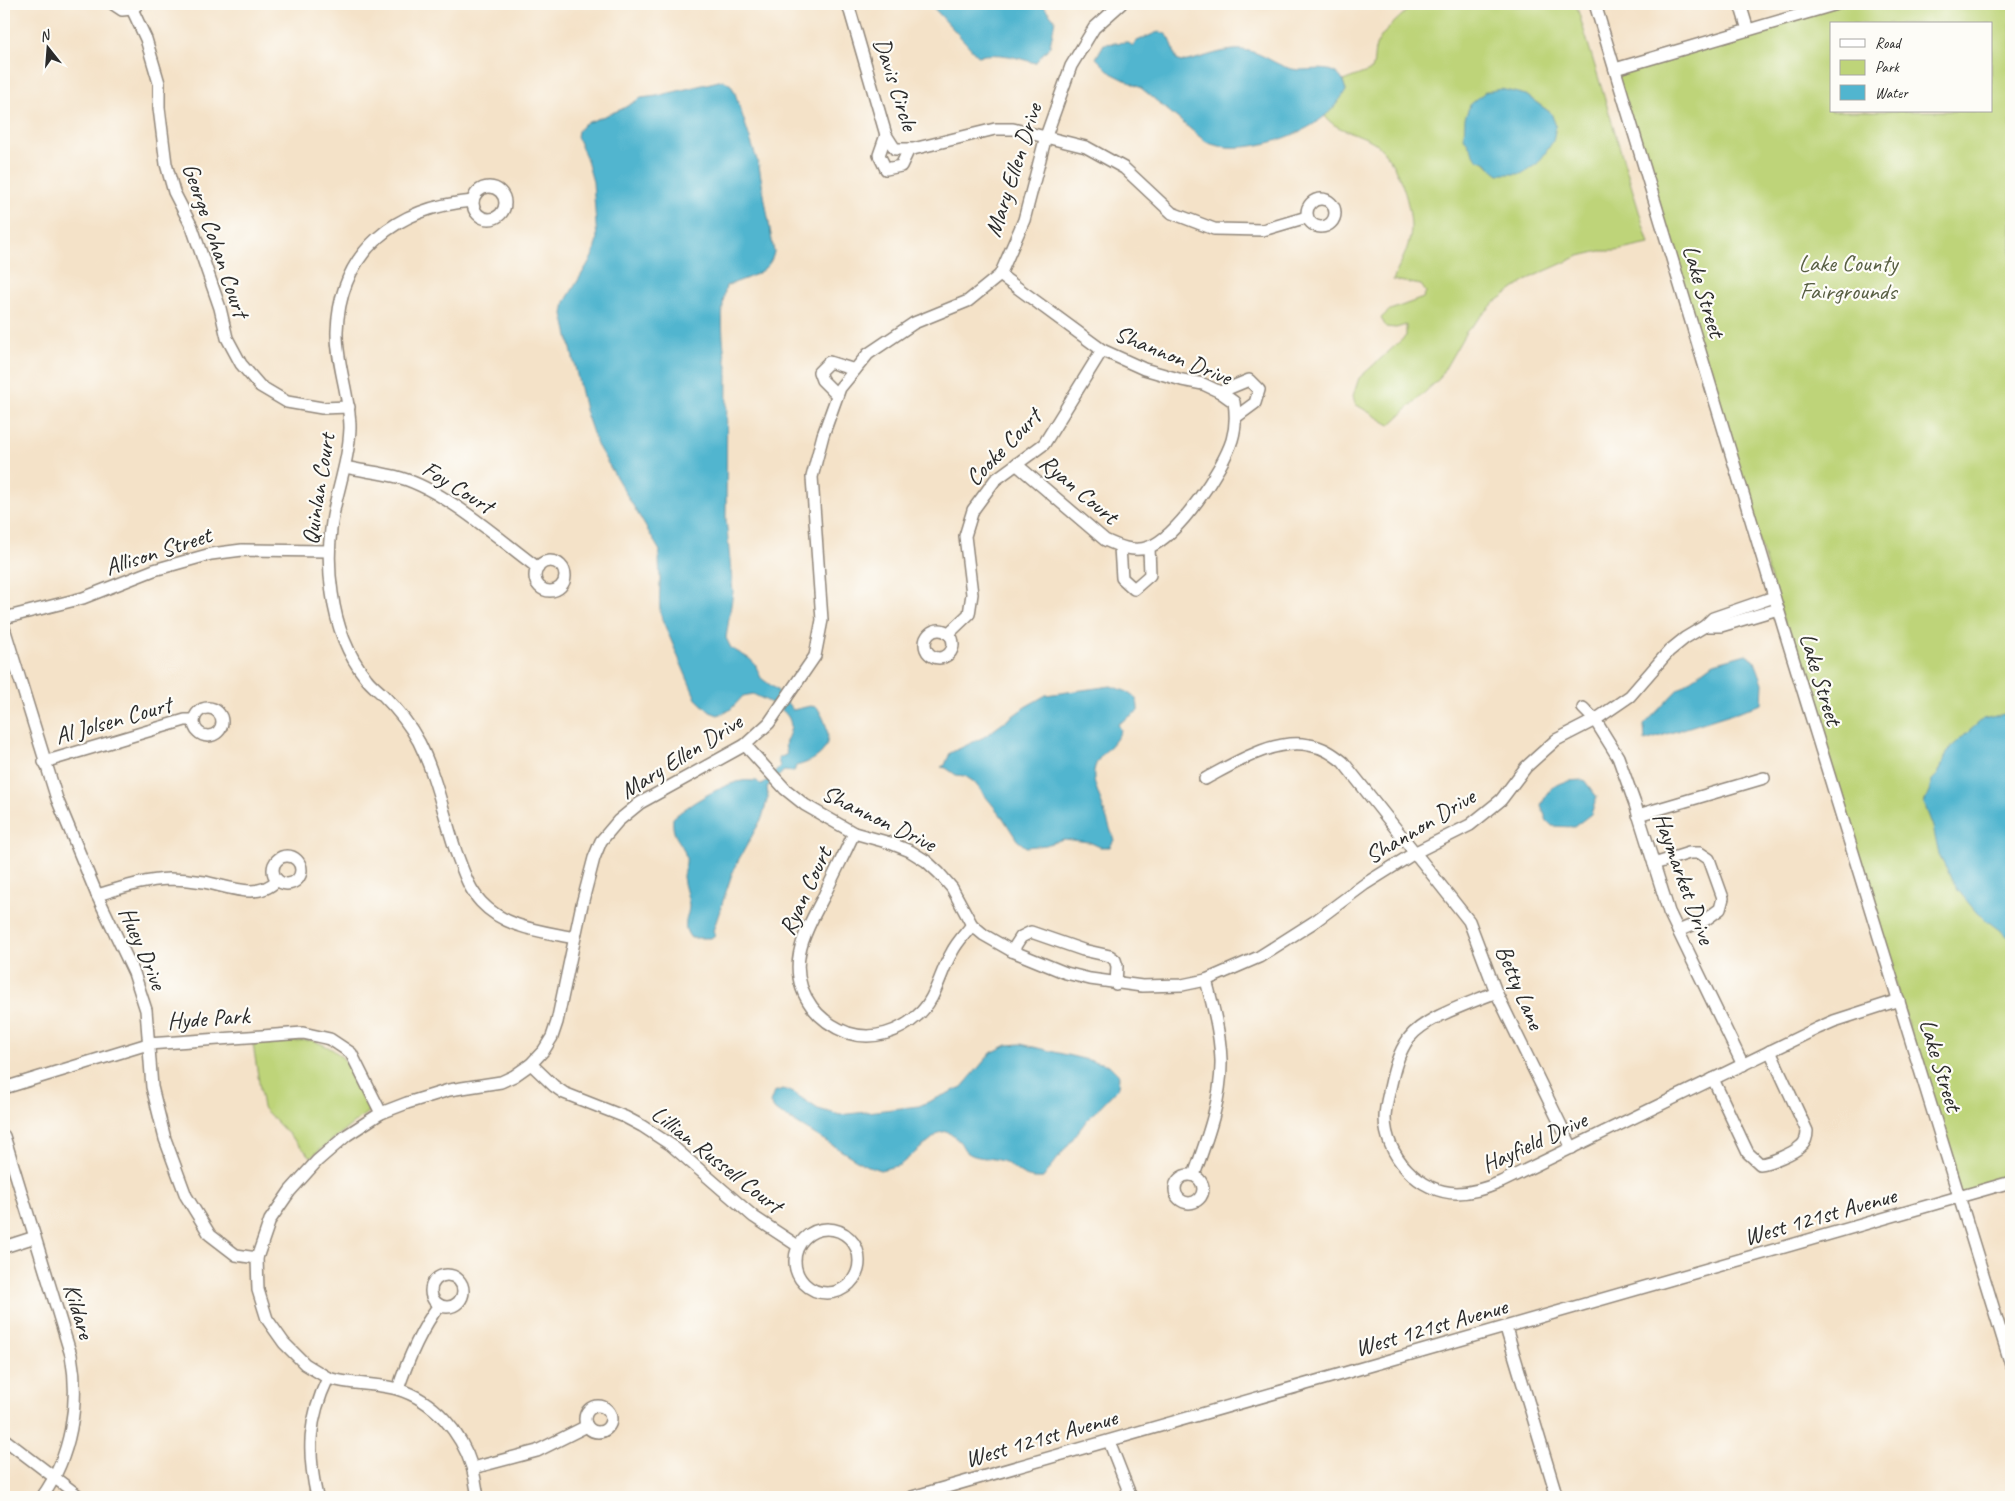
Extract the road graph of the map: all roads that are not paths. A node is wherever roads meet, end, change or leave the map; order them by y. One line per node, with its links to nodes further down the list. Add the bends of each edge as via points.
1 (113, 4): 7 (street, George Cohan Court, via 122,10)
2 (848, 4): 10 (street, Davis Circle)
3 (1122, 4): 11 (street, Mary Ellen Drive, via 1094,28 1071,66)
4 (1595, 4): 9 (street, Lake Street)
5 (1740, 4): 8 (street)
6 (1837, 4): 8 (street)
7 (134, 6): 20 (street, George Cohan Court, via 159,83 166,164 174,192 192,227 227,338 241,364 260,386 287,402 322,408)
8 (1748, 30): 9 (street)
9 (1615, 69): 28 (street, Lake Street)
10 (886, 135): 12 (street, Davis Circle, via 895,149); 12 (street, via 879,156 886,169 901,166)
11 (1046, 136): 12 (street, via 1013,129 995,130); 14 (street, via 1086,147 1124,168 1172,213 1214,229 1263,230); 15 (street, Mary Ellen Drive, via 1024,220)
12 (909, 149)
13 (473, 201): 20 (street, Quinlan Court, via 433,207 400,221 367,249 350,275 337,332)
14 (1307, 217)
15 (1000, 275): 16 (street, Shannon Drive); 17 (street, Mary Ellen Drive, via 968,301 914,323 868,354)
16 (1102, 350): 18 (street, Shannon Drive, via 1144,369 1203,384); 22 (street, Cooke Court, via 1044,444)
17 (855, 370): 19 (street, Mary Ellen Drive); 19 (street, via 830,362 819,372 822,380)
18 (1220, 392): 21 (street, Shannon Drive, via 1234,402); 21 (street, via 1250,380 1258,390 1255,403)
19 (837, 395): 37 (street, Mary Ellen Drive, via 812,477 822,620 815,656 769,724)
20 (349, 407): 23 (street, Quinlan Court)
21 (1236, 417): 25 (street, via 1232,439 1214,476 1186,516)
22 (1016, 464): 24 (street, Ryan Court, via 1105,540); 33 (street, Cooke Court, via 994,480 973,510 965,536 972,594 969,614)
23 (345, 467): 26 (street, Quinlan Court); 27 (street, Foy Court, via 401,478 426,488)
24 (1120, 547): 25 (street, Ryan Court); 25 (street, via 1122,578 1134,589 1150,575)
25 (1149, 548)
26 (328, 550): 30 (street, Allison Street, via 242,550 211,554 154,570 83,598); 49 (street, Quinlan Court, via 332,594 346,645 366,679 399,713 419,743 474,894 503,919 519,926)
27 (538, 568)
28 (1774, 597): 29 (street, Lake Street); 31 (street, Shannon Drive, via 1713,618)
29 (1778, 609): 31 (street, Shannon Drive, via 1720,626); 54 (street, Lake Street)
30 (4, 618)
31 (1706, 626): 36 (street, Shannon Drive, via 1669,651 1630,696)
32 (4, 628): 38 (street, Huey Drive)
33 (948, 634)
34 (1583, 708): 36 (street, Haymarket Drive)
35 (194, 720): 38 (street, Al Jolsen Court)
36 (1595, 720): 41 (street, Haymarket Drive, via 1618,757); 43 (street, Shannon Drive, via 1556,740 1526,767 1501,800 1470,824)
37 (745, 745): 42 (street, Shannon Drive, via 785,789 805,805); 49 (street, Mary Ellen Drive, via 640,803 618,821 601,841 594,858)
38 (44, 762): 46 (street, Huey Drive)
39 (1764, 778): 41 (street)
40 (1205, 779): 43 (street, Betty Lane, via 1274,747 1309,744 1329,751 1343,762)
41 (1638, 815): 44 (street, Haymarket Drive)
42 (854, 833): 47 (street, Shannon Drive, via 890,843 926,861 952,888); 47 (street, Ryan Court, via 801,943 798,962 802,991 825,1020 849,1034 863,1036 881,1035 908,1024 929,1002 952,952)
43 (1416, 852): 51 (street, Shannon Drive, via 1258,957); 53 (street, Betty Lane, via 1469,921)
44 (1654, 864): 48 (street, Haymarket Drive); 48 (street, via 1700,853 1709,859 1723,898 1720,909)
45 (277, 880): 46 (street, via 256,892 186,880 157,880)
46 (97, 895): 55 (street, Huey Drive, via 134,973 146,1010)
47 (972, 925): 50 (street, Shannon Drive)
48 (1678, 932): 58 (street, Haymarket Drive)
49 (574, 938): 57 (street, Mary Ellen Drive, via 557,1022 552,1037)
50 (1012, 951): 52 (street, Shannon Drive, via 1066,973); 52 (street, via 1021,937 1031,932 1110,956 1117,966)
51 (1206, 980): 52 (street, Shannon Drive, via 1162,986); 64 (street, via 1216,1015 1221,1060 1216,1106)
52 (1116, 984)
53 (1496, 992): 63 (street, Betty Lane); 63 (street, Hayfield Drive, via 1431,1020 1410,1037 1394,1071 1386,1110 1386,1131 1392,1150 1400,1163 1419,1180 1455,1193 1478,1191 1502,1182)
54 (1899, 1000): 56 (street, Hayfield Drive, via 1834,1021); 66 (street, Lake Street)
55 (148, 1044): 60 (street, Hyde Park); 61 (street, Hyde Park, via 303,1033 330,1039 351,1053); 70 (street, Huey Drive, via 152,1087 164,1139 186,1196 210,1236 236,1255)
56 (1770, 1051): 58 (street, Hayfield Drive); 59 (street, via 1807,1131 1801,1147 1760,1164 1748,1153)
57 (532, 1064): 61 (street, Mary Ellen Drive, via 501,1082 449,1090); 68 (street, Lillian Russell Court, via 564,1093 625,1117 671,1145 754,1217)
58 (1743, 1065): 59 (street, Hayfield Drive)
59 (1713, 1079): 63 (street, Hayfield Drive)
60 (4, 1088)
61 (381, 1113): 70 (street, Mary Ellen Drive, via 347,1134 290,1191 270,1220)
62 (4, 1136): 67 (street, Kildare)
63 (1572, 1148)
64 (1194, 1175)
65 (2011, 1182): 66 (street, West 121st Avenue)
66 (1961, 1197): 72 (street, West 121st Avenue); 73 (street, Lake Street)
67 (35, 1237): 69 (street); 80 (street, Kildare, via 74,1371 74,1417)
68 (798, 1246): 68 (street, via 795,1256 799,1276 815,1290 835,1291 844,1287 857,1271 857,1250 844,1234 824,1229 813,1232)
69 (4, 1247)
70 (257, 1258): 74 (street, Mary Ellen Drive, via 258,1290 267,1319 305,1364)
71 (439, 1305): 75 (street, via 408,1360)
72 (1506, 1328): 78 (street, West 121st Avenue); 89 (street)
73 (2011, 1365)
74 (328, 1378): 75 (street, Mary Ellen Drive); 84 (street, via 310,1437)
75 (398, 1389): 79 (street, Mary Ellen Drive, via 421,1400 449,1424)
76 (587, 1426): 79 (street, via 537,1451)
77 (4, 1439): 80 (street)
78 (1109, 1441): 81 (street, West 121st Avenue); 88 (street)
79 (473, 1468): 85 (street, Mary Ellen Drive)
80 (54, 1477): 82 (street, Kildare); 83 (street)
81 (955, 1485): 86 (street, West 121st Avenue); 87 (street)
82 (42, 1497)
83 (80, 1497)
84 (317, 1497)
85 (478, 1497)
86 (912, 1497)
87 (958, 1497)
88 (1131, 1497)
89 (1557, 1497)

